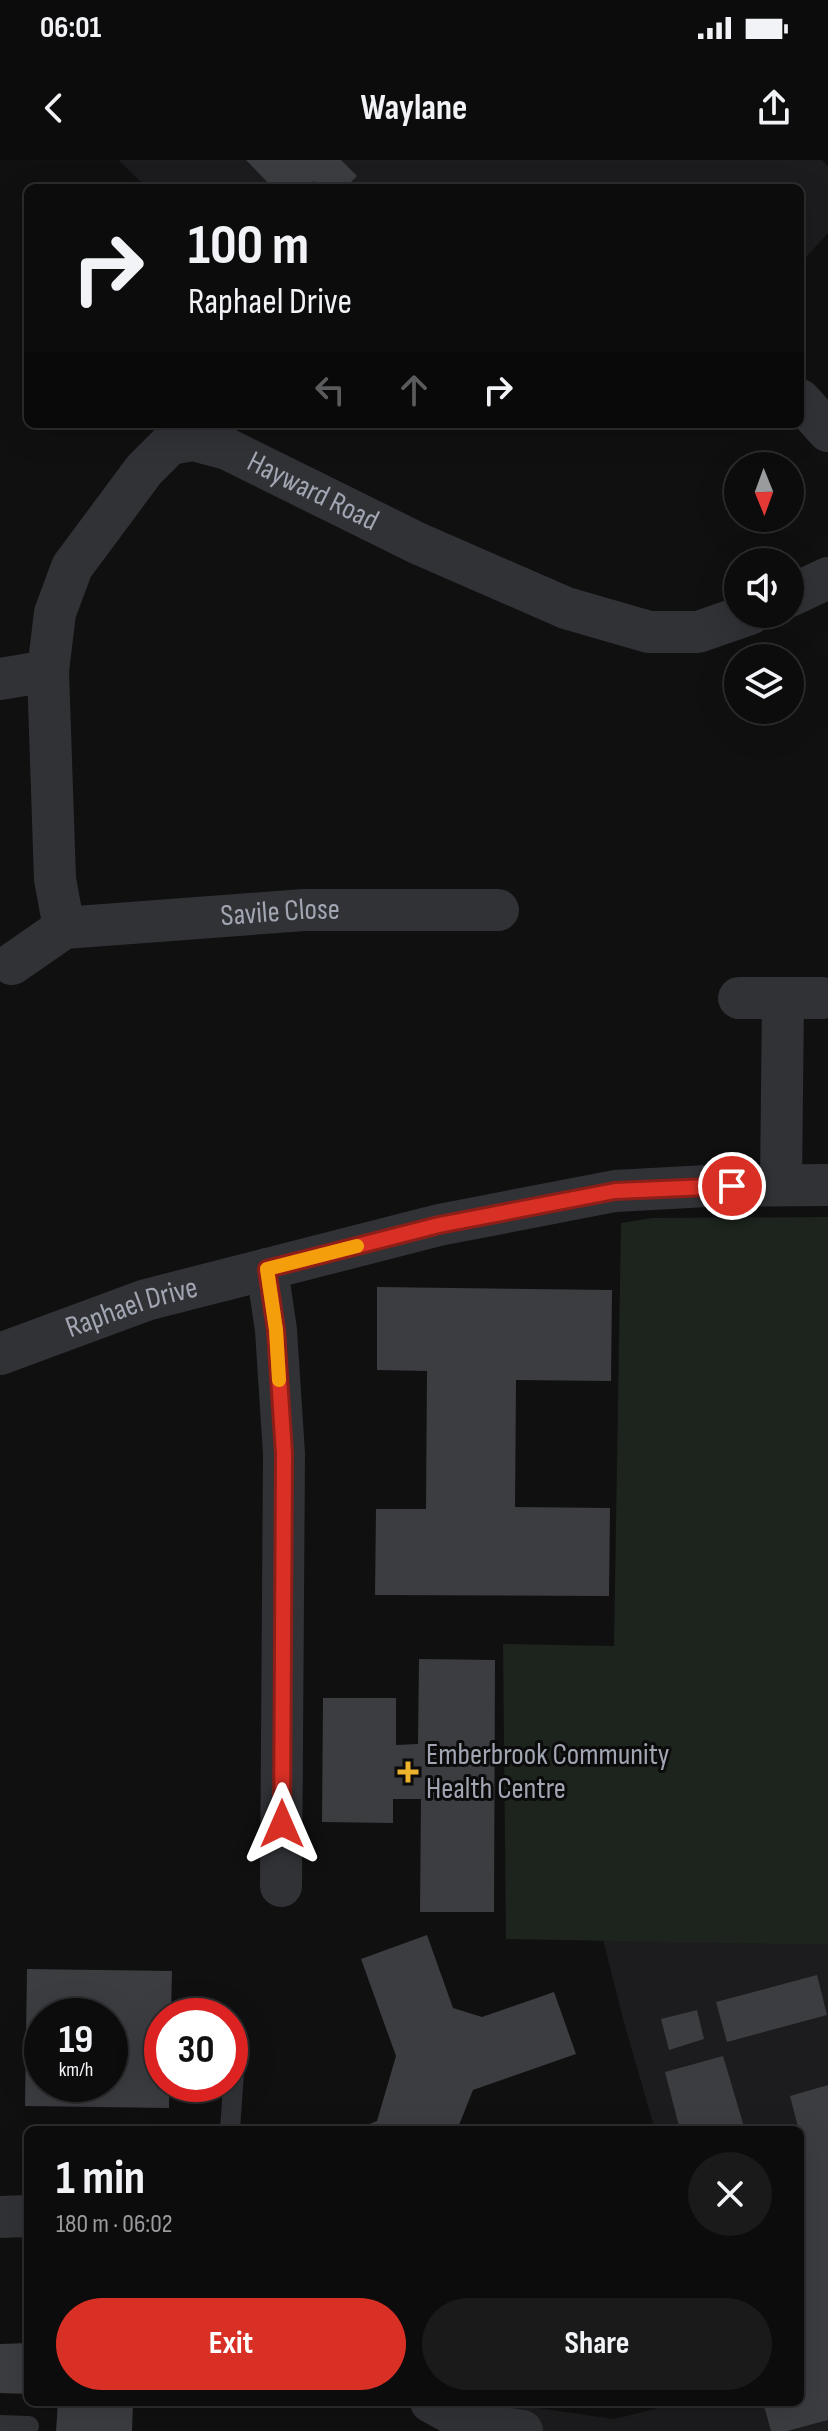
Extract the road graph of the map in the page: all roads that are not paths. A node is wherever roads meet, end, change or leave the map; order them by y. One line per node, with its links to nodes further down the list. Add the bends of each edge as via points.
1 (804, 404): 2 (street)
2 (828, 431)
3 (828, 578): 4 (street)
4 (804, 589)
5 (724, 623): 6 (street, Hayward Road, via 698,632 649,632 566,608 417,543 227,449 193,440 170,444 144,470 72,567 55,613)
6 (48, 671): 7 (street); 9 (street, via 55,879)
7 (0, 679)
8 (498, 910): 9 (street, Savile Close, via 304,910)
9 (64, 928): 10 (street)
10 (12, 964)
11 (739, 998): 12 (street, via 803,998)
12 (781, 1185): 13 (street, Raphael Drive); 14 (street, Raphael Drive, via 615,1191 439,1225)
13 (828, 1185)
14 (267, 1269): 15 (street, Raphael Drive, via 146,1300); 16 (street, via 284,1454)
15 (0, 1354)
16 (281, 1886)
17 (232, 2102): 18 (lane)
18 (230, 2126)
19 (24, 2216): 20 (street)
20 (0, 2217)
21 (438, 2406): 24 (street, via 468,2422)
22 (0, 2425): 23 (lane)
23 (29, 2426)
24 (522, 2431)

